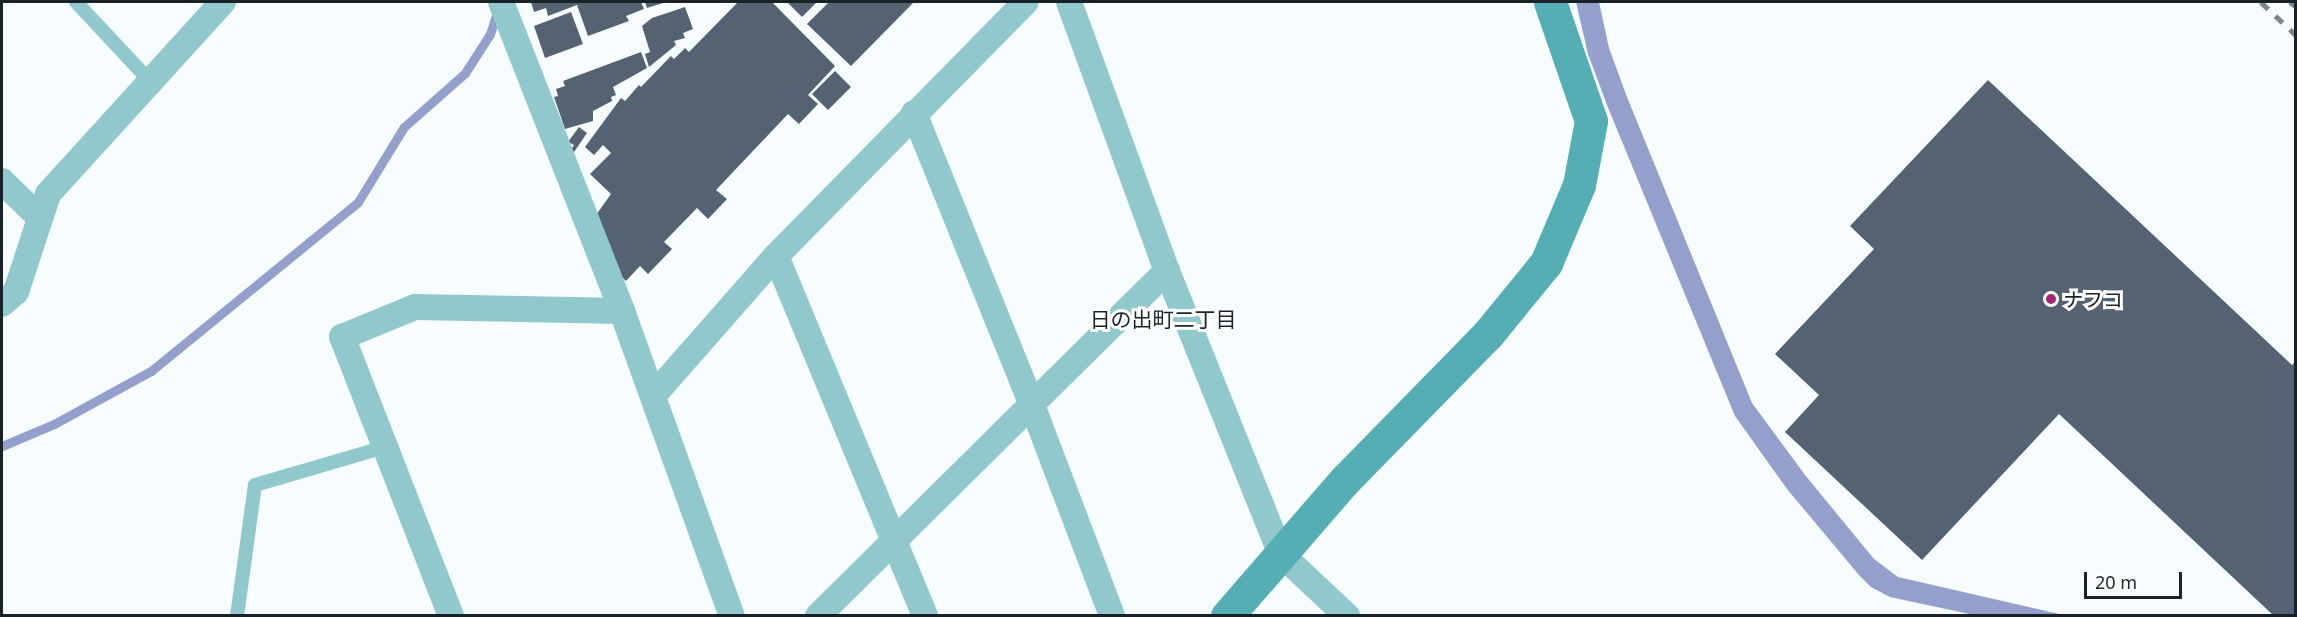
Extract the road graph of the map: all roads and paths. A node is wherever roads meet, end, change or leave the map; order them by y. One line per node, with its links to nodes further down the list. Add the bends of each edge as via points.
1 (76, 2): 7 (lane)
2 (223, 2): 7 (street)
3 (501, 2): 14 (street)
4 (1026, 2): 8 (street)
5 (1069, 2): 12 (street)
6 (1550, 2): 19 (street, via 1591,121 1580,185 1546,263 1488,334 1345,480)
7 (149, 80): 10 (street, via 48,194)
8 (914, 113): 11 (street); 16 (street)
9 (2, 181): 10 (street)
10 (40, 218): 13 (street, via 16,292)
11 (776, 256): 15 (street); 18 (street)
12 (1167, 271): 16 (street); 19 (street)
13 (2, 304)
14 (622, 311): 15 (street); 17 (street, via 415,307 342,336)
15 (653, 396): 22 (street)
16 (1032, 405): 18 (street); 25 (street)
17 (385, 447): 20 (lane, via 255,485); 21 (street)
18 (896, 539): 23 (street); 24 (street)
19 (1281, 554): 26 (street); 27 (street)
20 (237, 615)
21 (451, 615)
22 (732, 615)
23 (818, 615)
24 (925, 615)
25 (1112, 615)
26 (1227, 615)
27 (1347, 615)

